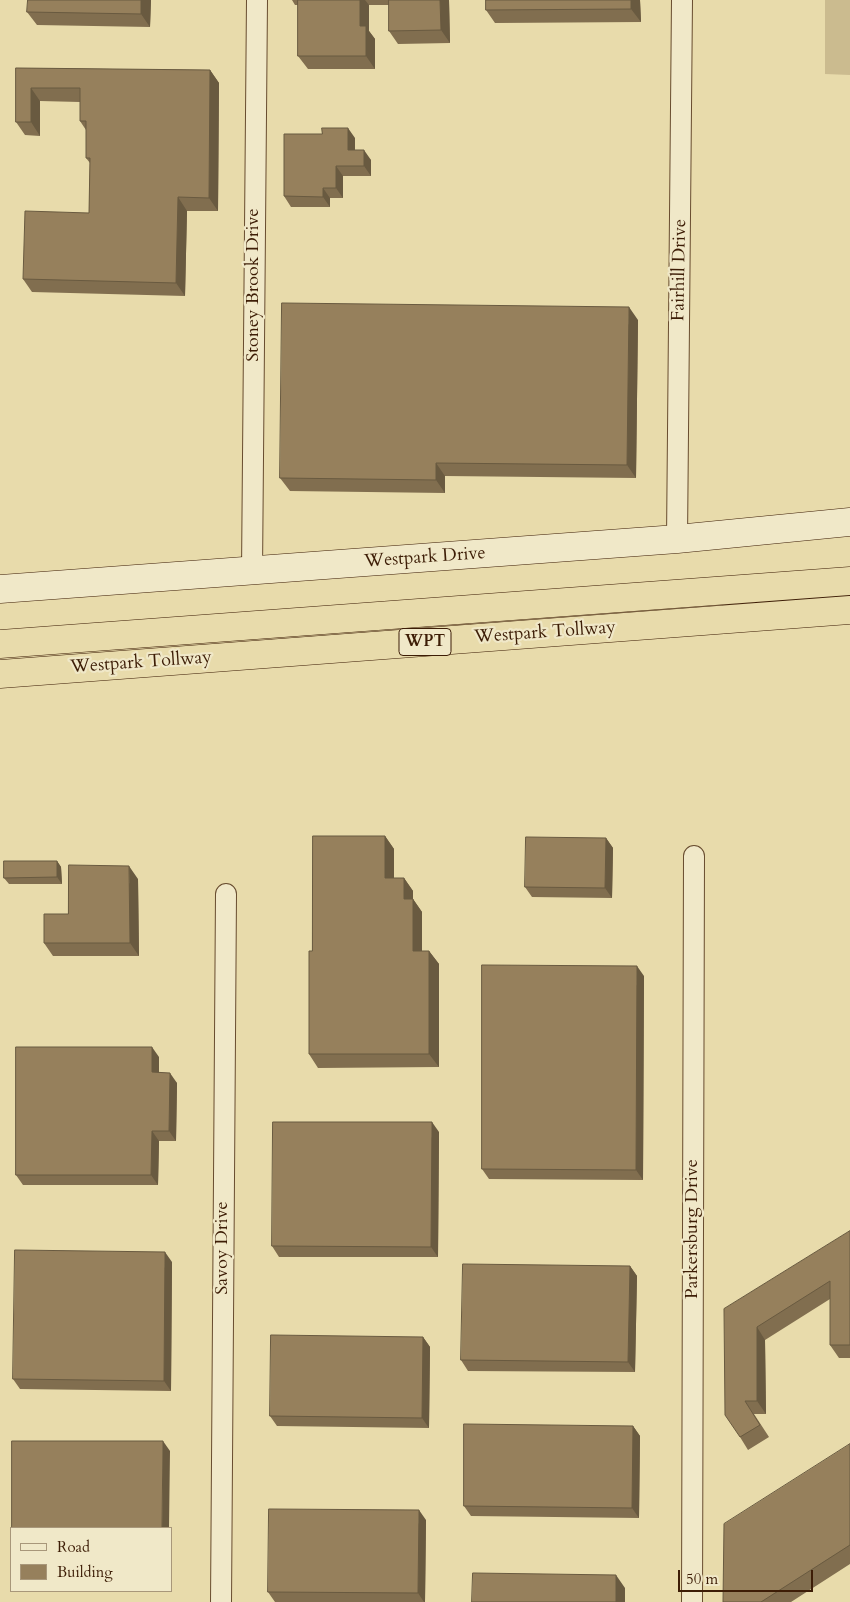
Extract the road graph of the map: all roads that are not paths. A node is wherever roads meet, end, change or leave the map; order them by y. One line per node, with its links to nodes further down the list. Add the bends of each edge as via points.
1 (257, 0): 5 (street, Stoney Brook Drive)
2 (682, 0): 4 (street, Fairhill Drive)
3 (850, 522): 4 (main road, Westpark Drive)
4 (677, 539): 5 (main road, Westpark Drive)
5 (252, 571): 7 (main road, Westpark Drive)
6 (850, 581): 9 (highway, Westpark Tollway / WPT)
7 (0, 589)
8 (850, 610): 10 (highway, Westpark Tollway / WPT)
9 (0, 644)
10 (0, 674)
11 (694, 856): 14 (street, Parkersburg Drive)
12 (226, 894): 13 (street, Savoy Drive)
13 (221, 1602)
14 (692, 1602)

